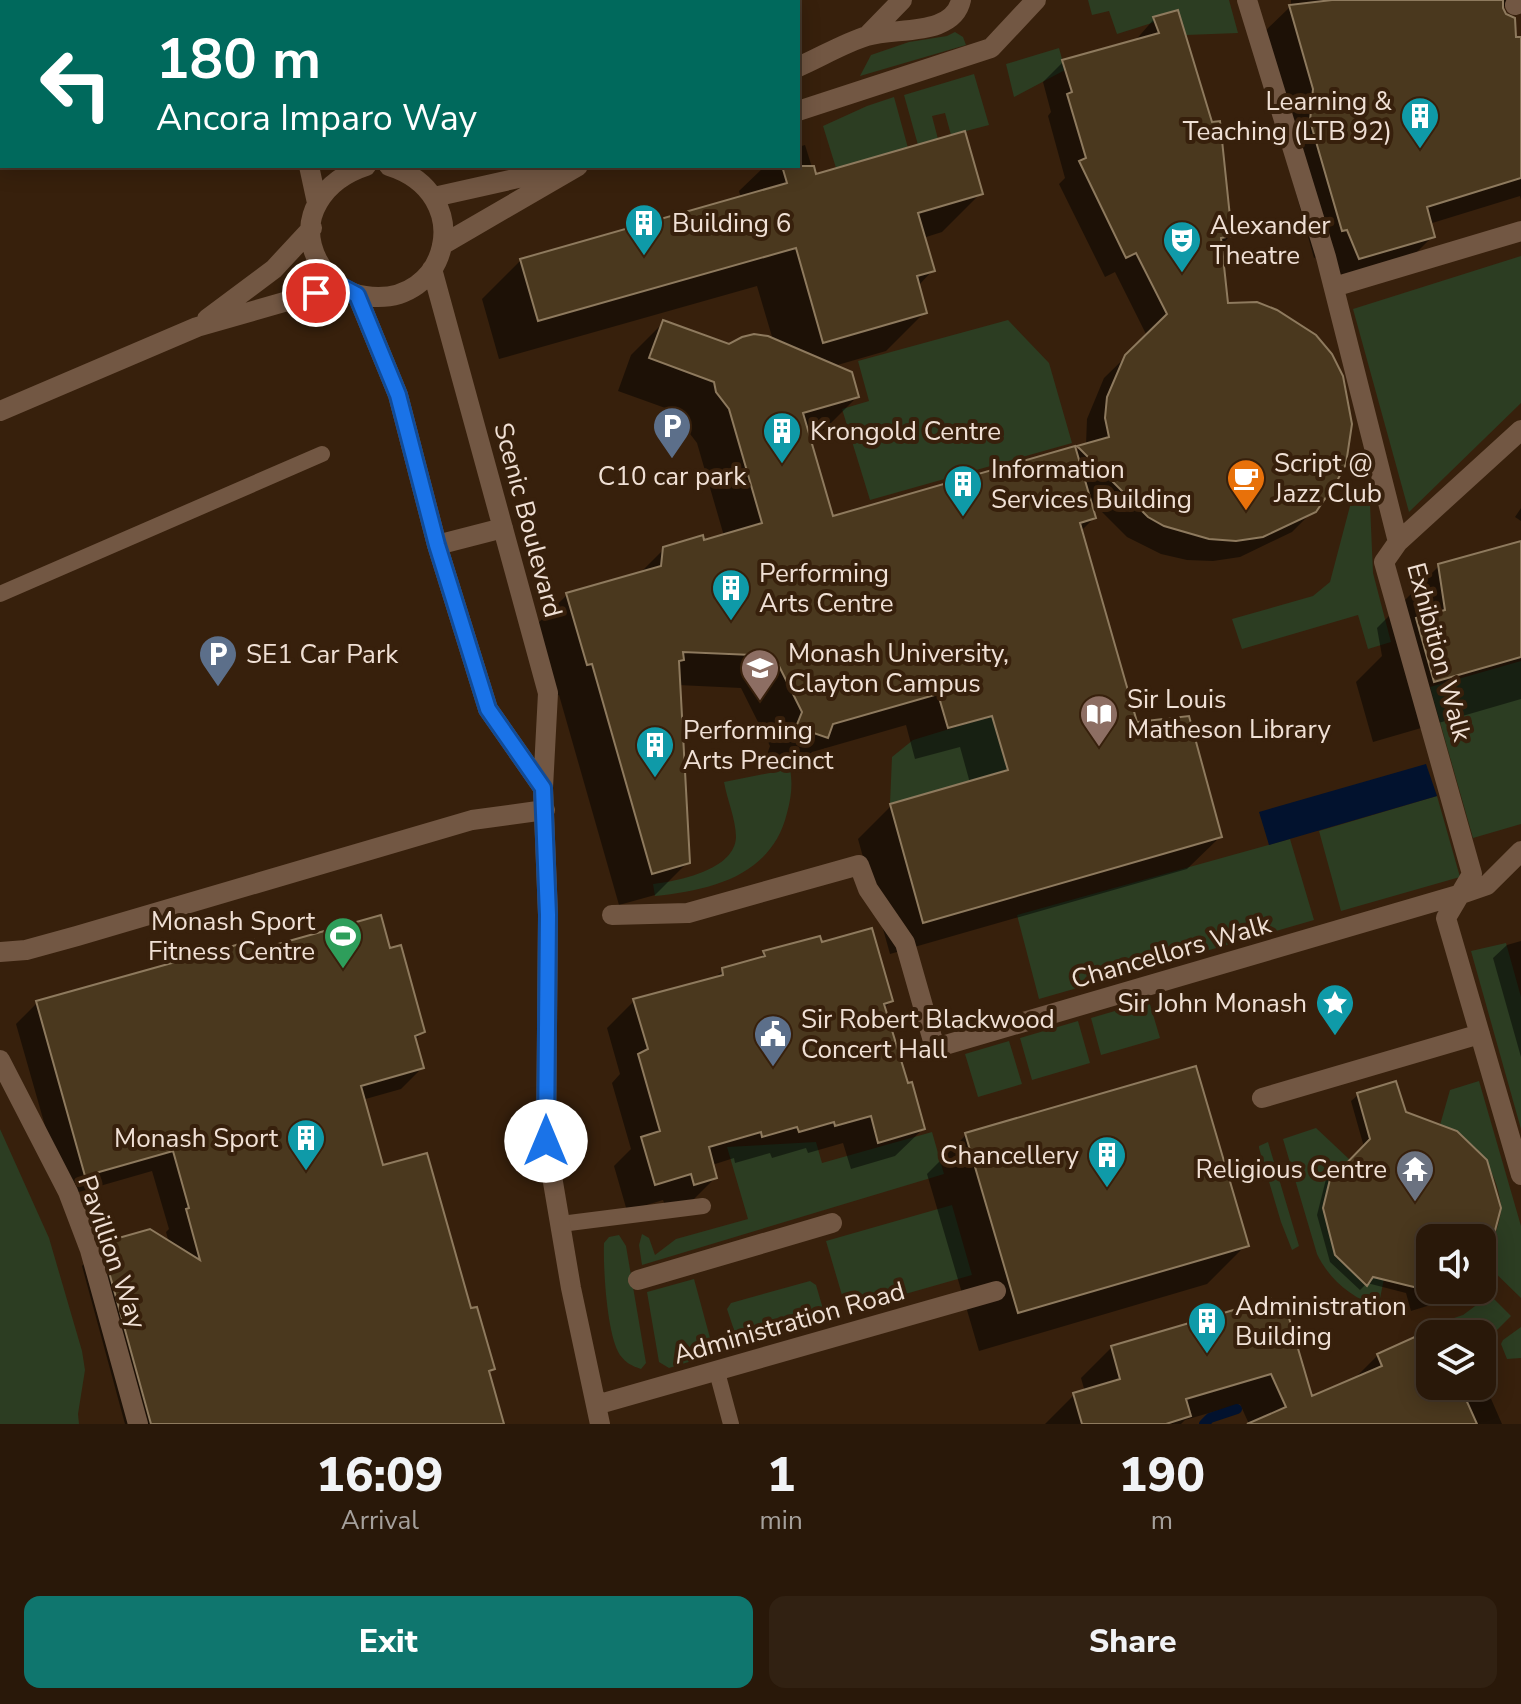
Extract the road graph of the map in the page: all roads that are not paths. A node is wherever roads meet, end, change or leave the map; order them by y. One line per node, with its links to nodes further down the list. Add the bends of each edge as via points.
1 (902, 0): 5 (street)
2 (961, 0): 5 (street, via 956,14 937,24)
3 (1036, 0): 7 (street, via 991,48)
4 (1247, 0): 19 (street, Exhibition Walk)
5 (868, 35): 6 (street)
6 (800, 66)
7 (800, 110)
8 (309, 168): 14 (street)
9 (360, 168): 14 (street, via 330,185)
10 (401, 168): 13 (street)
11 (560, 168): 13 (street)
12 (575, 168): 17 (street)
13 (434, 197): 17 (street, via 443,221)
14 (317, 203): 15 (street)
15 (312, 228): 20 (street, Scenic Boulevard, via 316,258); 21 (street, via 274,269)
16 (1521, 231): 19 (street)
17 (442, 245): 18 (street)
18 (432, 269): 20 (street, via 399,294 378,298); 25 (street, Scenic Boulevard)
19 (1334, 287): 26 (street, Exhibition Walk)
20 (348, 291): 21 (street); 27 (street, Scenic Boulevard, via 398,395)
21 (197, 327): 22 (street)
22 (0, 411)
23 (1521, 430): 26 (street)
24 (322, 454): 28 (lane)
25 (503, 528): 27 (street); 29 (street, Scenic Boulevard, via 548,693)
26 (1398, 542): 32 (street, Exhibition Walk, via 1384,562 1472,874)
27 (437, 545): 29 (street, Scenic Boulevard, via 488,709)
28 (0, 594)
29 (543, 788): 30 (street, Scenic Boulevard)
30 (545, 810): 34 (street, via 472,820 77,936); 41 (street, Scenic Boulevard, via 546,1141)
31 (1521, 851): 32 (street, Chancellors Walk, via 1487,885)
32 (1461, 894): 33 (street, Chancellors Walk, via 935,1048 905,943 868,889 859,865 688,913); 35 (street, Exhibition Walk, via 1446,918)
33 (612, 915)
34 (0, 952)
35 (1480, 1034): 37 (street); 38 (street, Exhibition Walk)
36 (0, 1060): 46 (street, Pavillion Way, via 68,1192 90,1250)
37 (1262, 1098)
38 (1521, 1175)
39 (703, 1206): 41 (lane)
40 (832, 1223): 42 (street)
41 (561, 1224): 45 (street, Scenic Boulevard)
42 (638, 1280)
43 (996, 1291): 44 (street, Administration Road)
44 (717, 1372): 45 (street, Administration Road); 47 (lane)
45 (598, 1414)
46 (138, 1424)
47 (731, 1424)

